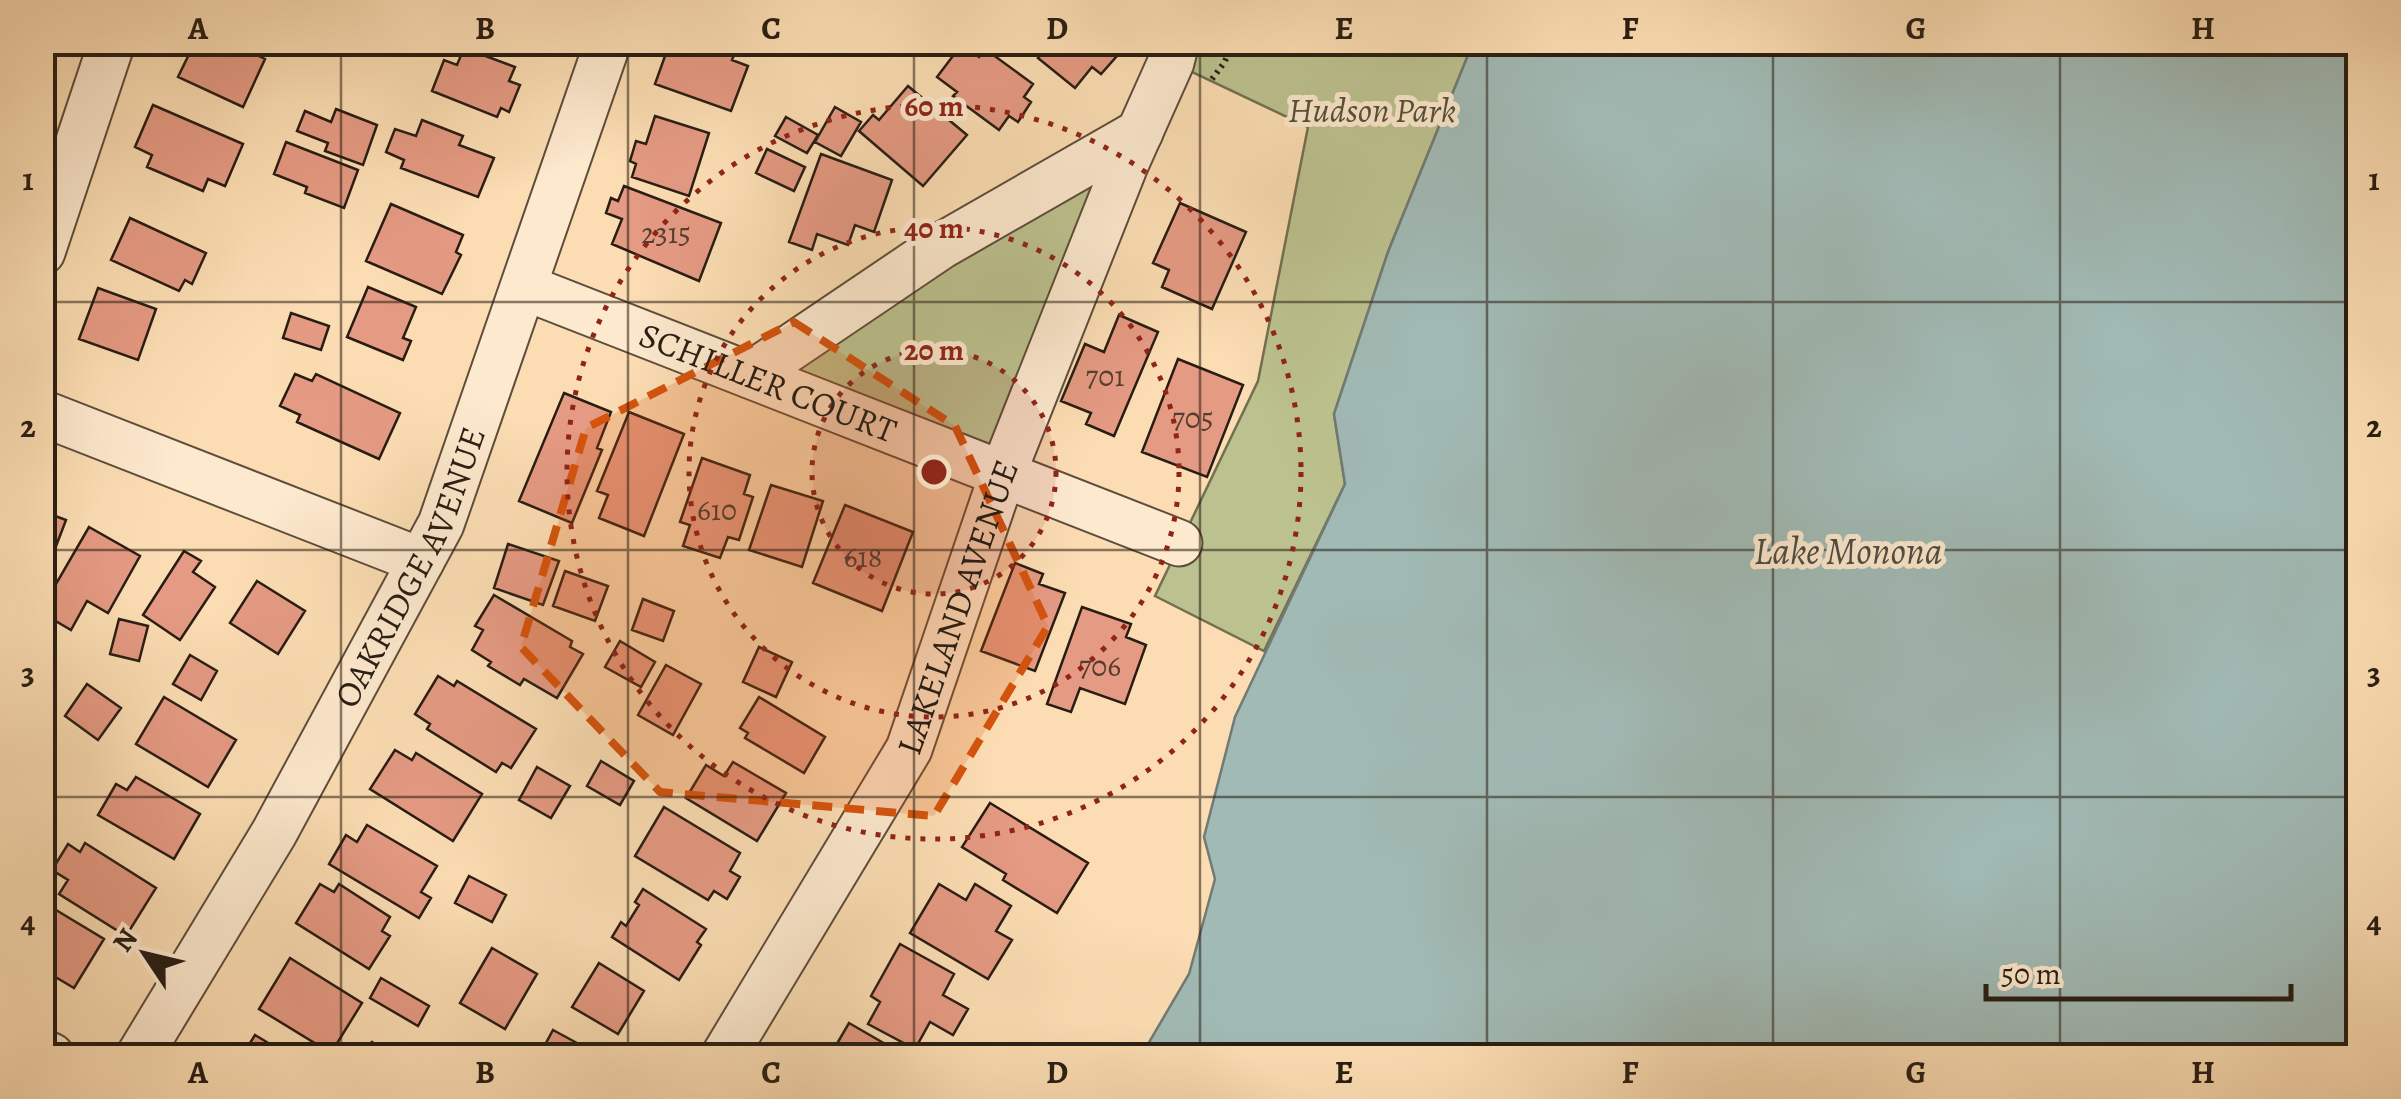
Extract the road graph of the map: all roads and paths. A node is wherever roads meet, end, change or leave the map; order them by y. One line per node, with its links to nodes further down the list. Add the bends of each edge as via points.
1 (112, 42): 5 (street)
2 (608, 42): 6 (street, OAKRIDGE AVENUE)
3 (1176, 42): 4 (street, LAKELAND AVENUE)
4 (1140, 132): 7 (street, via 942,246); 9 (street, LAKELAND AVENUE)
5 (42, 252)
6 (524, 288): 7 (street, SCHILLER COURT); 11 (street, OAKRIDGE AVENUE, via 441,524)
7 (750, 375): 9 (street, SCHILLER COURT)
8 (42, 413): 11 (street)
9 (1003, 473): 10 (street, SCHILLER COURT); 15 (street, LAKELAND AVENUE, via 910,749)
10 (1179, 543)
11 (421, 560): 14 (street, OAKRIDGE AVENUE, via 274,834)
12 (42, 1052): 13 (street)
13 (51, 1056)
14 (139, 1056)
15 (724, 1056)

